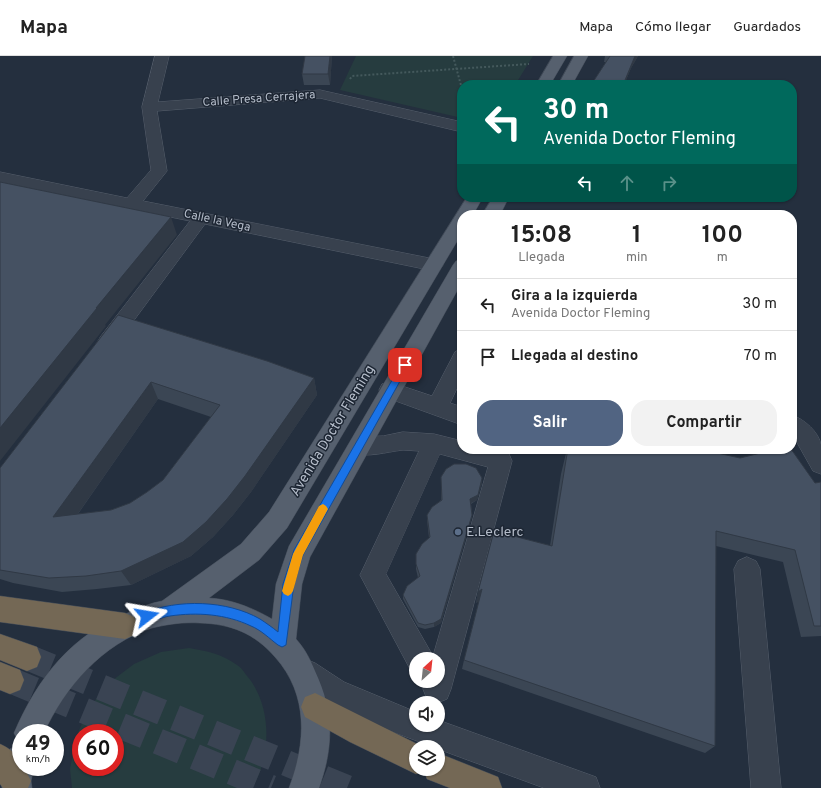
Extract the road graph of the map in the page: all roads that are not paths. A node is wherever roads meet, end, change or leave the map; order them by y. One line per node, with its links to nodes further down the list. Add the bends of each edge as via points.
1 (162, 56): 6 (street)
2 (560, 56): 4 (main road)
3 (581, 56): 5 (main road)
4 (546, 80)
5 (567, 80)
6 (149, 107): 7 (street, Calle Presa Cerrajera, via 320,94); 9 (street, via 159,171)
7 (457, 126)
8 (0, 177): 9 (street, Calle la Vega)
9 (131, 204): 10 (street, Calle la Vega)
10 (201, 218): 12 (street, Calle la Vega); 14 (street)
11 (457, 227): 12 (main road, Avenida Doctor Fleming)
12 (434, 265): 27 (main road, Avenida Doctor Fleming, via 278,520 250,552)
13 (457, 274): 16 (main road, Avenida Doctor Fleming)
14 (97, 355)
15 (457, 367): 17 (street)
16 (390, 390): 17 (street); 21 (main road, Avenida Doctor Fleming)
17 (437, 407): 18 (street)
18 (457, 414)
19 (797, 428): 24 (street, via 803,433)
20 (434, 444): 21 (street, via 403,441); 22 (street); 31 (street, via 373,575)
21 (360, 446): 29 (main road, Avenida Doctor Fleming, via 298,554 289,584)
22 (457, 448)
23 (503, 455): 34 (street)
24 (821, 464)
25 (747, 569): 44 (street)
26 (0, 609): 28 (highway)
27 (170, 611): 28 (main road, via 147,616); 29 (main road, via 197,608 226,611 256,622)
28 (125, 626): 37 (main road, via 94,646 66,672 42,705)
29 (282, 642): 33 (main road)
30 (0, 647): 32 (highway)
31 (416, 652)
32 (27, 658)
33 (305, 674): 35 (main road); 36 (street, via 334,692)
34 (435, 691)
35 (315, 707): 39 (highway); 41 (main road, via 317,734)
36 (409, 722)
37 (33, 724)
38 (441, 732): 43 (street)
39 (409, 756)
40 (445, 771): 42 (highway)
41 (304, 788)
42 (488, 788)
43 (584, 788)
44 (766, 788)

